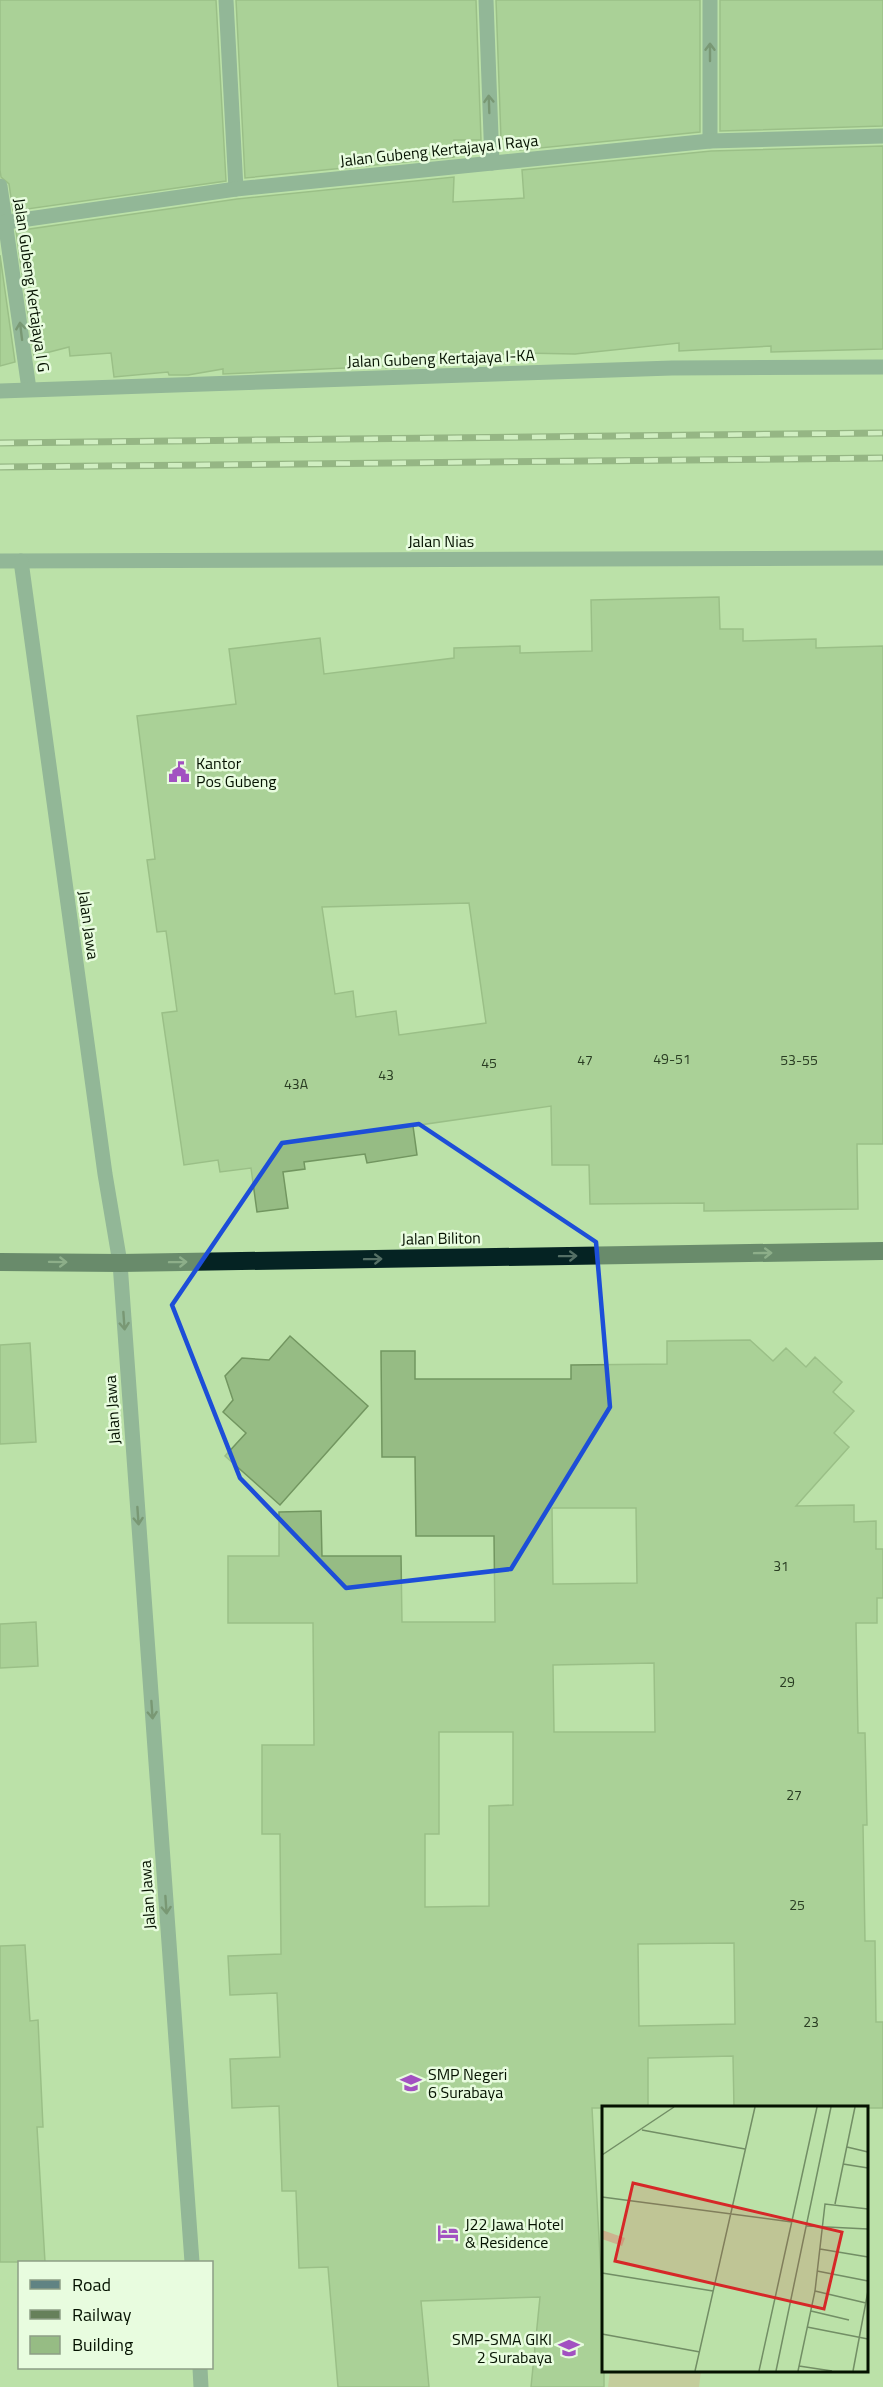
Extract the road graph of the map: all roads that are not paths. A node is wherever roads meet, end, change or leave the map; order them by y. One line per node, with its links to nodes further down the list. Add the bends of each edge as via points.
1 (226, 0): 8 (street)
2 (486, 0): 6 (street, one-way to 2)
3 (710, 0): 5 (street, one-way to 3)
4 (883, 136): 5 (street, Jalan Gubeng Kertajaya I Raya)
5 (710, 141): 6 (street, Jalan Gubeng Kertajaya I Raya)
6 (492, 163): 8 (street, Jalan Gubeng Kertajaya I Raya)
7 (0, 186): 9 (street, Jalan Gubeng Kertajaya I G)
8 (236, 189): 9 (street, Jalan Gubeng Kertajaya I Raya)
9 (4, 223): 11 (street, Jalan Gubeng Kertajaya I G, one-way to 9)
10 (883, 367): 11 (street, Jalan Gubeng Kertajaya I-KA, via 660,369)
11 (29, 389): 12 (street, Jalan Gubeng Kertajaya I-KA)
12 (0, 391)
13 (883, 558): 15 (street, Jalan Nias)
14 (0, 561): 15 (street, Jalan Nias)
15 (21, 561): 18 (street, Jalan Jawa)
16 (883, 1251): 18 (highway, Jalan Biliton, one-way to 16)
17 (0, 1262): 18 (highway, Jalan Biliton, one-way to 18)
18 (120, 1263): 19 (street, Jalan Jawa, one-way to 19)
19 (192, 2261)
20 (200, 2369): 21 (street)
21 (201, 2387)

